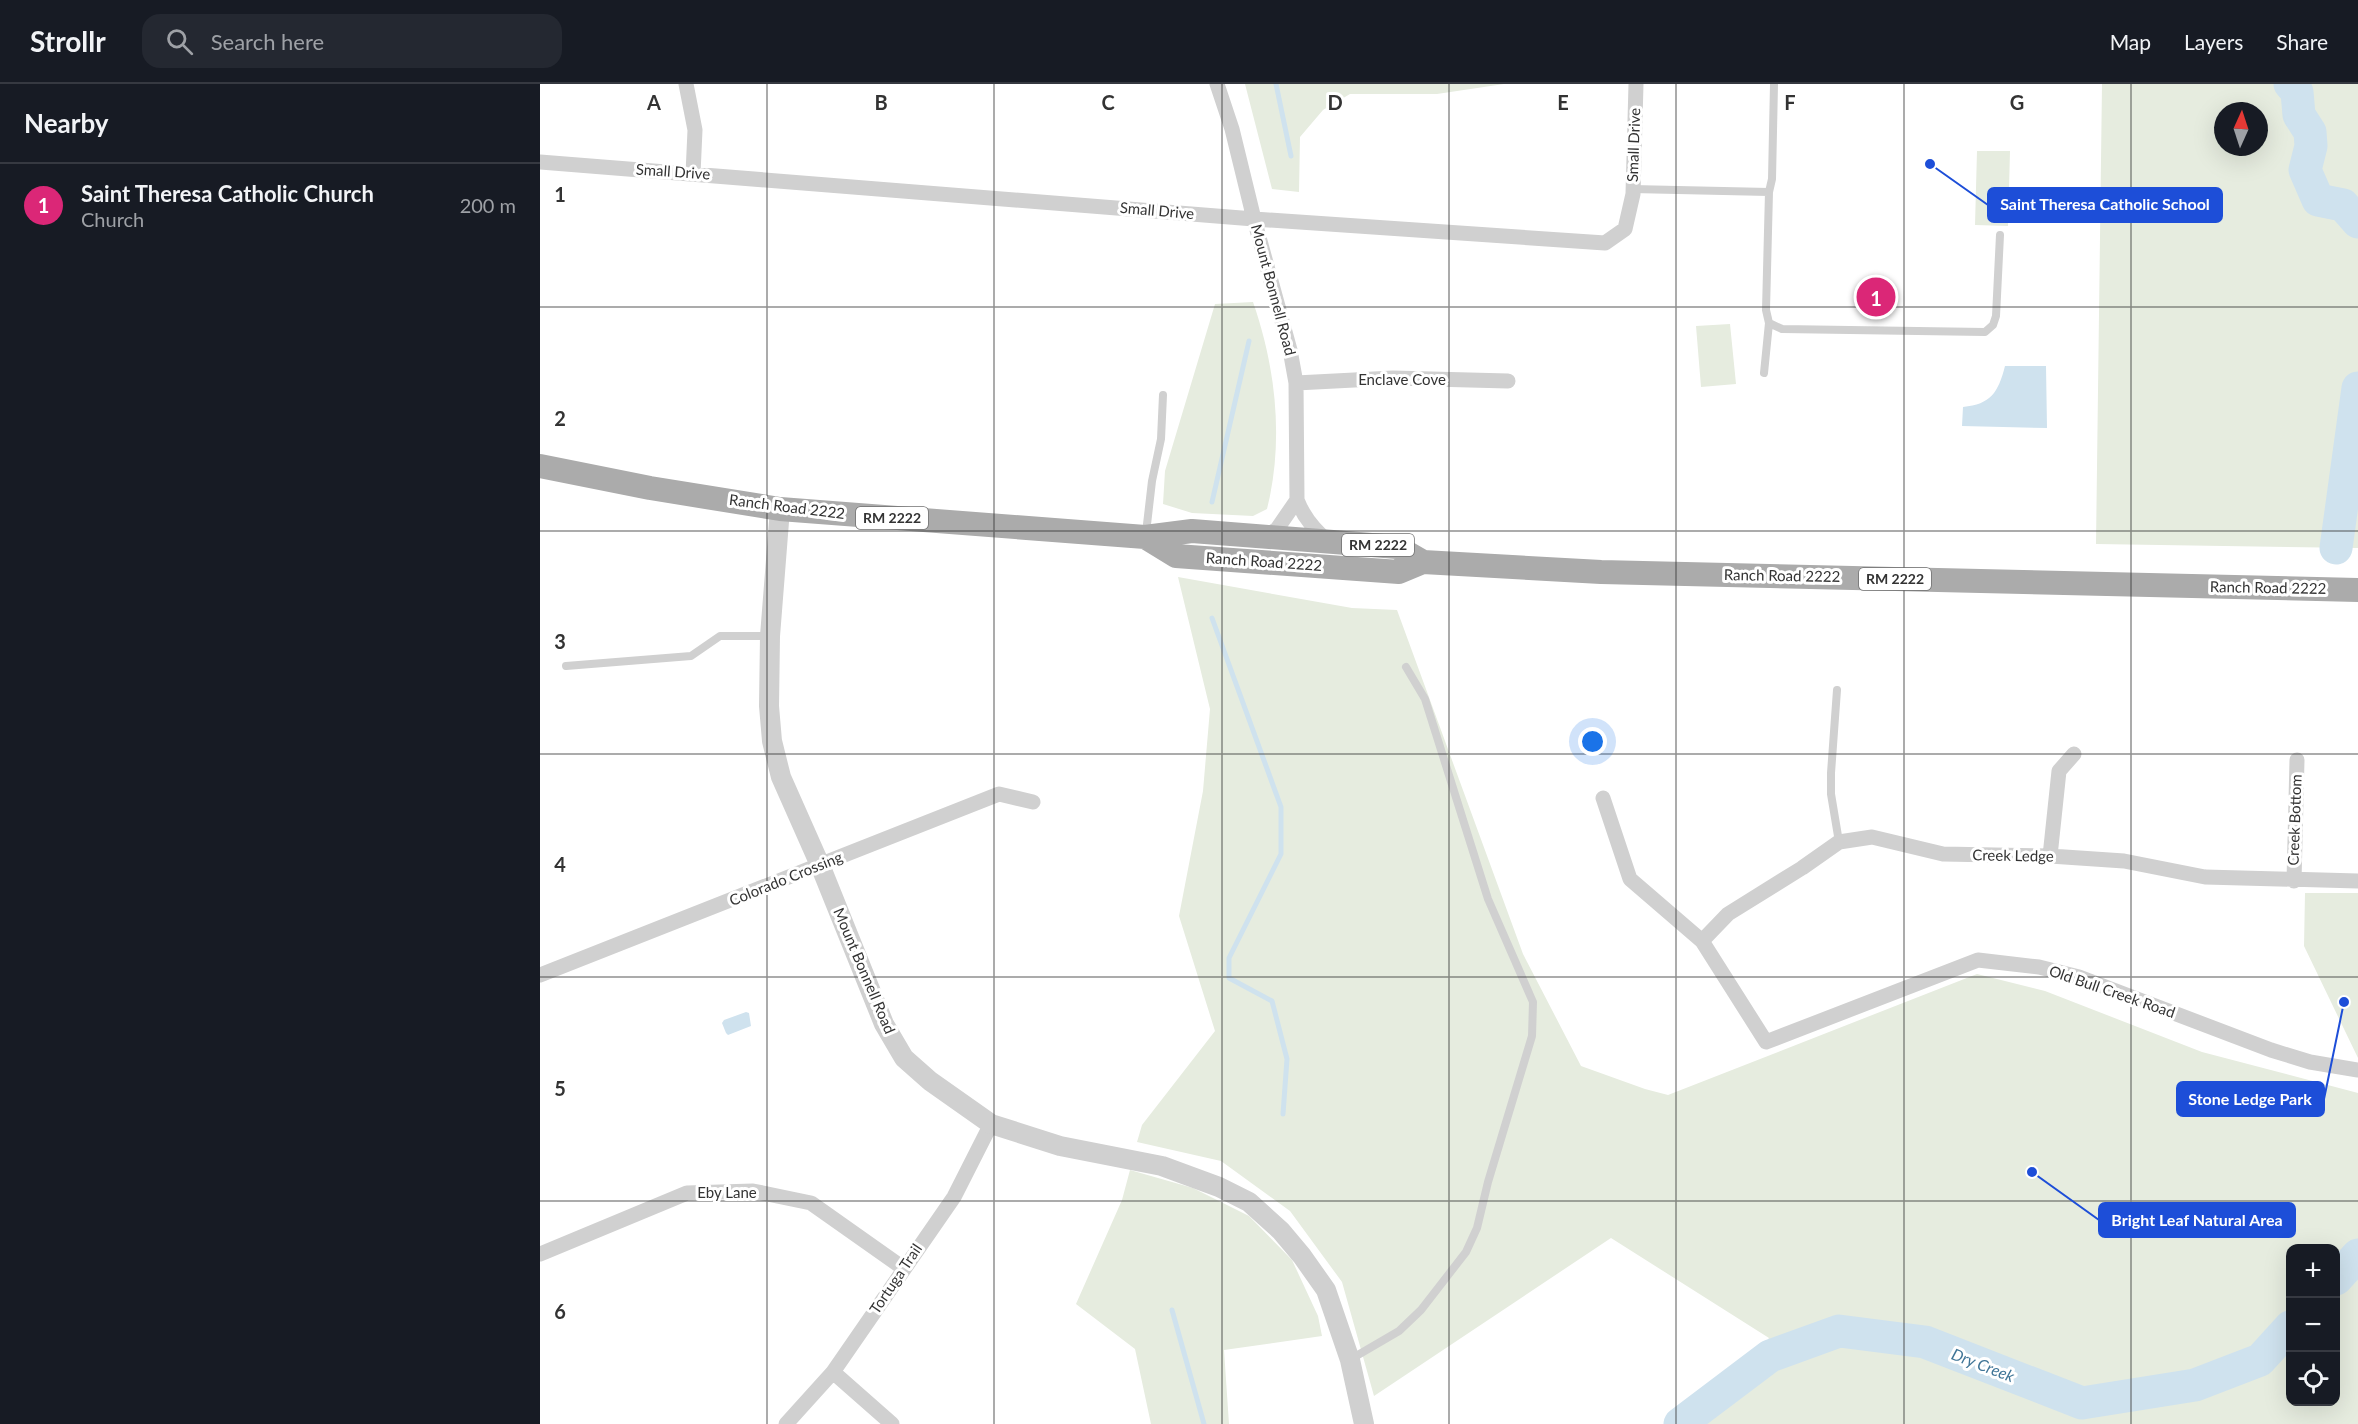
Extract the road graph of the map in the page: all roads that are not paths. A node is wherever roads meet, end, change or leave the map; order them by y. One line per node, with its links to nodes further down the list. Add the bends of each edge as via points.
1 (686, 84): 6 (street, via 696,130)
2 (1217, 84): 9 (street, Mount Bonnell Road)
3 (1636, 84): 7 (street, Small Drive)
4 (1774, 84): 8 (lane)
5 (540, 162): 6 (street, Small Drive)
6 (693, 174): 9 (street, Small Drive)
7 (1632, 189): 8 (lane); 9 (street, Small Drive, via 1625,229 1605,243)
8 (1769, 192): 11 (lane)
9 (1254, 219): 14 (street, Mount Bonnell Road)
10 (2000, 235): 11 (lane, via 1996,316 1985,332 1782,329)
11 (1769, 322): 12 (lane)
12 (1764, 373)
13 (1508, 381): 14 (street, Enclave Cove, via 1393,378)
14 (1296, 382): 17 (street, Mount Bonnell Road)
15 (1162, 395): 19 (lane, via 1161,439)
16 (540, 466): 18 (main road, Ranch Road 2222 / RM 2222)
17 (1297, 500): 20 (street, via 1277,529); 21 (street, Mount Bonnell Road, via 1312,527)
18 (780, 509): 19 (main road, Ranch Road 2222 / RM 2222); 24 (street, Mount Bonnell Road)
19 (1145, 537): 20 (main road, Ranch Road 2222 / RM 2222, via 1192,531); 22 (main road, Ranch Road 2222 / RM 2222, via 1176,556 1399,572)
20 (1266, 537): 21 (main road, Ranch Road 2222 / RM 2222)
21 (1329, 542): 22 (main road, Ranch Road 2222 / RM 2222, via 1397,547)
22 (1423, 562): 23 (main road, Ranch Road 2222 / RM 2222, via 1601,572)
23 (2358, 590)
24 (770, 636): 25 (lane, via 720,636 691,656); 34 (street, Mount Bonnell Road, via 772,741 781,777)
25 (566, 666)
26 (1406, 667): 43 (lane, via 1425,699 1488,899 1533,1002 1532,1036 1477,1228 1466,1252 1399,1331)
27 (1837, 690): 32 (lane, via 1831,794)
28 (2074, 754): 33 (street, via 2059,771)
29 (2297, 760): 35 (street, Creek Bottom)
30 (1603, 798): 37 (street, via 1630,879)
31 (1033, 802): 34 (street, Colorado Crossing, via 999,794)
32 (1839, 842): 33 (street, Creek Ledge, via 1872,837 1943,854); 37 (street, Creek Ledge, via 1728,914)
33 (2050, 856): 35 (street, Creek Ledge, via 2124,861 2205,877)
34 (820, 865): 38 (street, Colorado Crossing); 40 (street, Mount Bonnell Road, via 884,1024 904,1058 930,1082)
35 (2294, 880): 36 (street, Creek Ledge)
36 (2358, 881)
37 (1702, 941): 39 (street, Old Bull Creek Road, via 1766,1042 1978,960 2039,967 2079,977 2271,1050)
38 (540, 975)
39 (2358, 1070)
40 (991, 1124): 42 (street, Tortuga Trail, via 954,1197); 43 (street, Mount Bonnell Road, via 1060,1146 1162,1166 1219,1186 1249,1202 1281,1231 1326,1290)
41 (540, 1254): 42 (street, Eby Lane, via 687,1193 753,1191 811,1203)
42 (903, 1268): 44 (street, Tortuga Trail)
43 (1350, 1360): 47 (street, Mount Bonnell Road)
44 (833, 1372): 45 (street, Tortuga Trail); 46 (street)
45 (786, 1424)
46 (892, 1424)
47 (1364, 1424)

